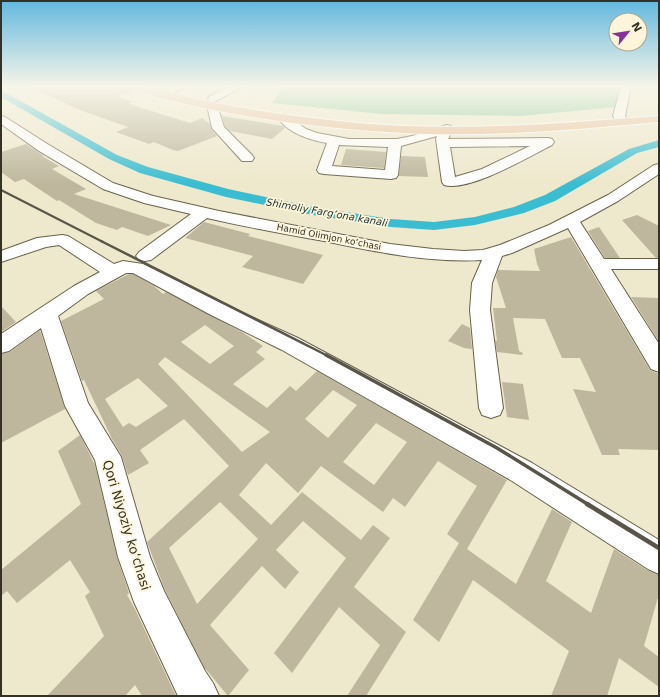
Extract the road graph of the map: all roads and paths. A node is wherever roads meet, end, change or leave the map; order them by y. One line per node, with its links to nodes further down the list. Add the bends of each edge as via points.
1 (283, 118): 12 (street, via 301,130 323,139)
2 (1, 119): 17 (street, Hamid Olimjon koʻchasi, via 108,186)
3 (216, 119): 15 (street, via 218,128)
4 (288, 119): 11 (main road)
5 (345, 119): 6 (main road, via 516,122)
6 (610, 119)
7 (620, 119): 10 (main road)
8 (642, 119): 9 (main road)
9 (659, 119)
10 (554, 127): 11 (main road); 13 (street, via 552,138)
11 (444, 134): 13 (street); 13 (street, via 449,182 481,174); 14 (street)
12 (334, 140): 14 (street); 14 (street, via 324,170 391,175)
13 (548, 142)
14 (395, 144)
15 (247, 158)
16 (659, 168): 19 (street, Hamid Olimjon koʻchasi, via 613,198)
17 (164, 203): 18 (street, Hamid Olimjon koʻchasi); 20 (street, via 173,209 177,216 179,223)
18 (205, 212): 20 (street); 21 (street, Hamid Olimjon koʻchasi, via 390,249 464,256)
19 (572, 220): 21 (street, Hamid Olimjon koʻchasi); 24 (street)
20 (174, 235): 22 (street)
21 (494, 252): 30 (street, via 482,283 480,310)
22 (145, 256)
23 (1, 257): 26 (street, via 44,242 62,240)
24 (598, 264): 25 (street); 29 (street)
25 (659, 264)
26 (114, 272): 27 (street); 31 (street, via 123,267 137,268 290,344 522,472)
27 (47, 313): 28 (street); 32 (street, Qori Niyoziy koʻchasi, via 77,406 108,457 134,556 151,602)
28 (1, 345)
29 (659, 363)
30 (491, 408)
31 (659, 558)
32 (200, 696)

